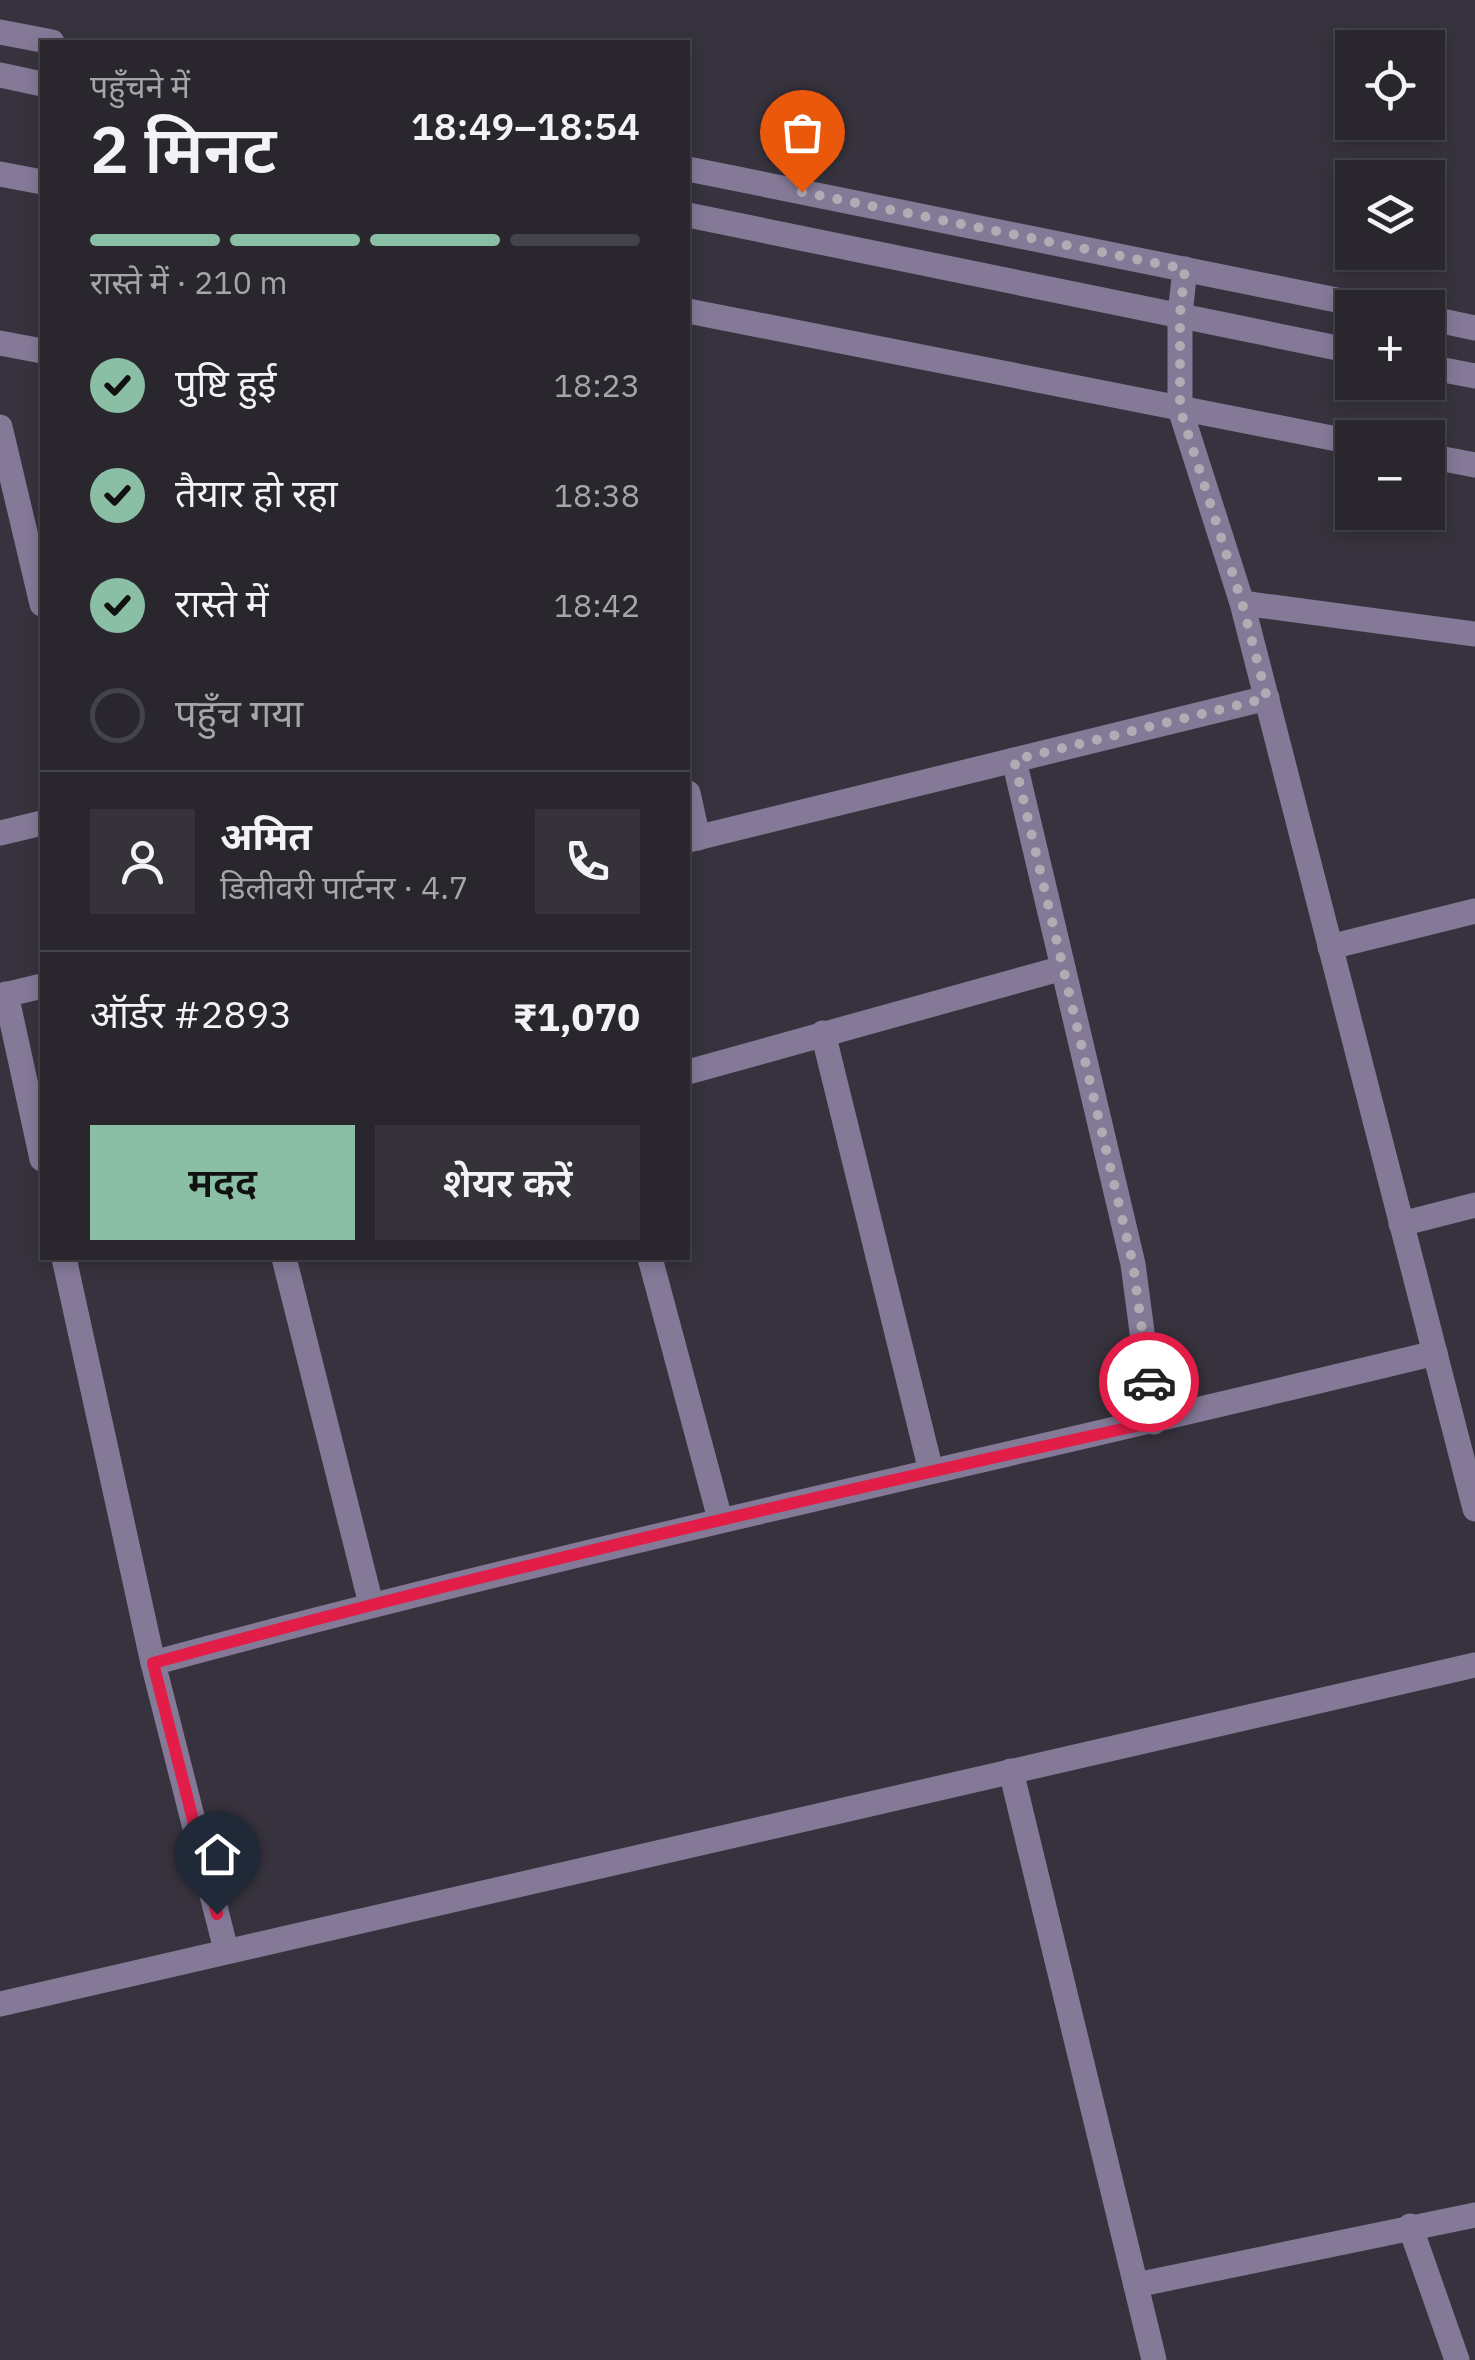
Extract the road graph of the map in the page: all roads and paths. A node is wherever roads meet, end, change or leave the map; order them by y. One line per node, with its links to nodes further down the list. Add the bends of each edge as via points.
1 (0, 32): 2 (street)
2 (42, 40)
3 (0, 75): 4 (street)
4 (40, 84)
5 (690, 169): 9 (street)
6 (0, 174): 7 (street)
7 (40, 182)
8 (690, 214): 12 (street)
9 (1185, 269): 10 (street); 12 (street)
10 (1335, 300)
11 (690, 310): 20 (street)
12 (1180, 314): 16 (street); 20 (street)
13 (1445, 322): 14 (street)
14 (1475, 328)
15 (0, 343): 17 (street)
16 (1335, 347)
17 (40, 351)
18 (1445, 370): 19 (street)
19 (1475, 376)
20 (1180, 409): 22 (street); 27 (street)
21 (0, 426): 25 (street)
22 (1335, 439)
23 (1445, 459): 24 (street)
24 (1475, 465)
25 (32, 509): 26 (street)
26 (40, 585)
27 (1242, 603): 28 (street); 29 (street)
28 (1475, 634)
29 (1267, 698): 30 (street); 36 (street)
30 (1014, 760): 34 (street); 37 (street)
31 (690, 811): 34 (street)
32 (40, 823): 33 (street)
33 (0, 833)
34 (693, 839)
35 (1475, 912): 36 (street)
36 (1330, 948): 44 (street)
37 (1063, 968): 40 (street); 49 (street, via 1133,1264)
38 (40, 986): 39 (street)
39 (3, 995): 42 (street)
40 (824, 1033): 41 (street); 50 (street)
41 (690, 1071)
42 (40, 1150)
43 (1475, 1205): 44 (street)
44 (1401, 1224): 48 (street)
45 (64, 1260): 54 (street)
46 (285, 1260): 53 (street)
47 (651, 1260): 52 (street)
48 (1435, 1353): 49 (street); 51 (street)
49 (1154, 1422): 50 (street)
50 (930, 1471): 52 (street)
51 (1475, 1509)
52 (720, 1519): 53 (street)
53 (371, 1604): 54 (street)
54 (153, 1663): 57 (street)
55 (1475, 1664): 56 (street)
56 (1011, 1771): 57 (street); 61 (street)
57 (226, 1950): 58 (street)
58 (0, 2004)
59 (1475, 2215): 60 (street)
60 (1410, 2226): 61 (street); 63 (street)
61 (1136, 2285): 62 (street)
62 (1154, 2360)
63 (1458, 2360)

